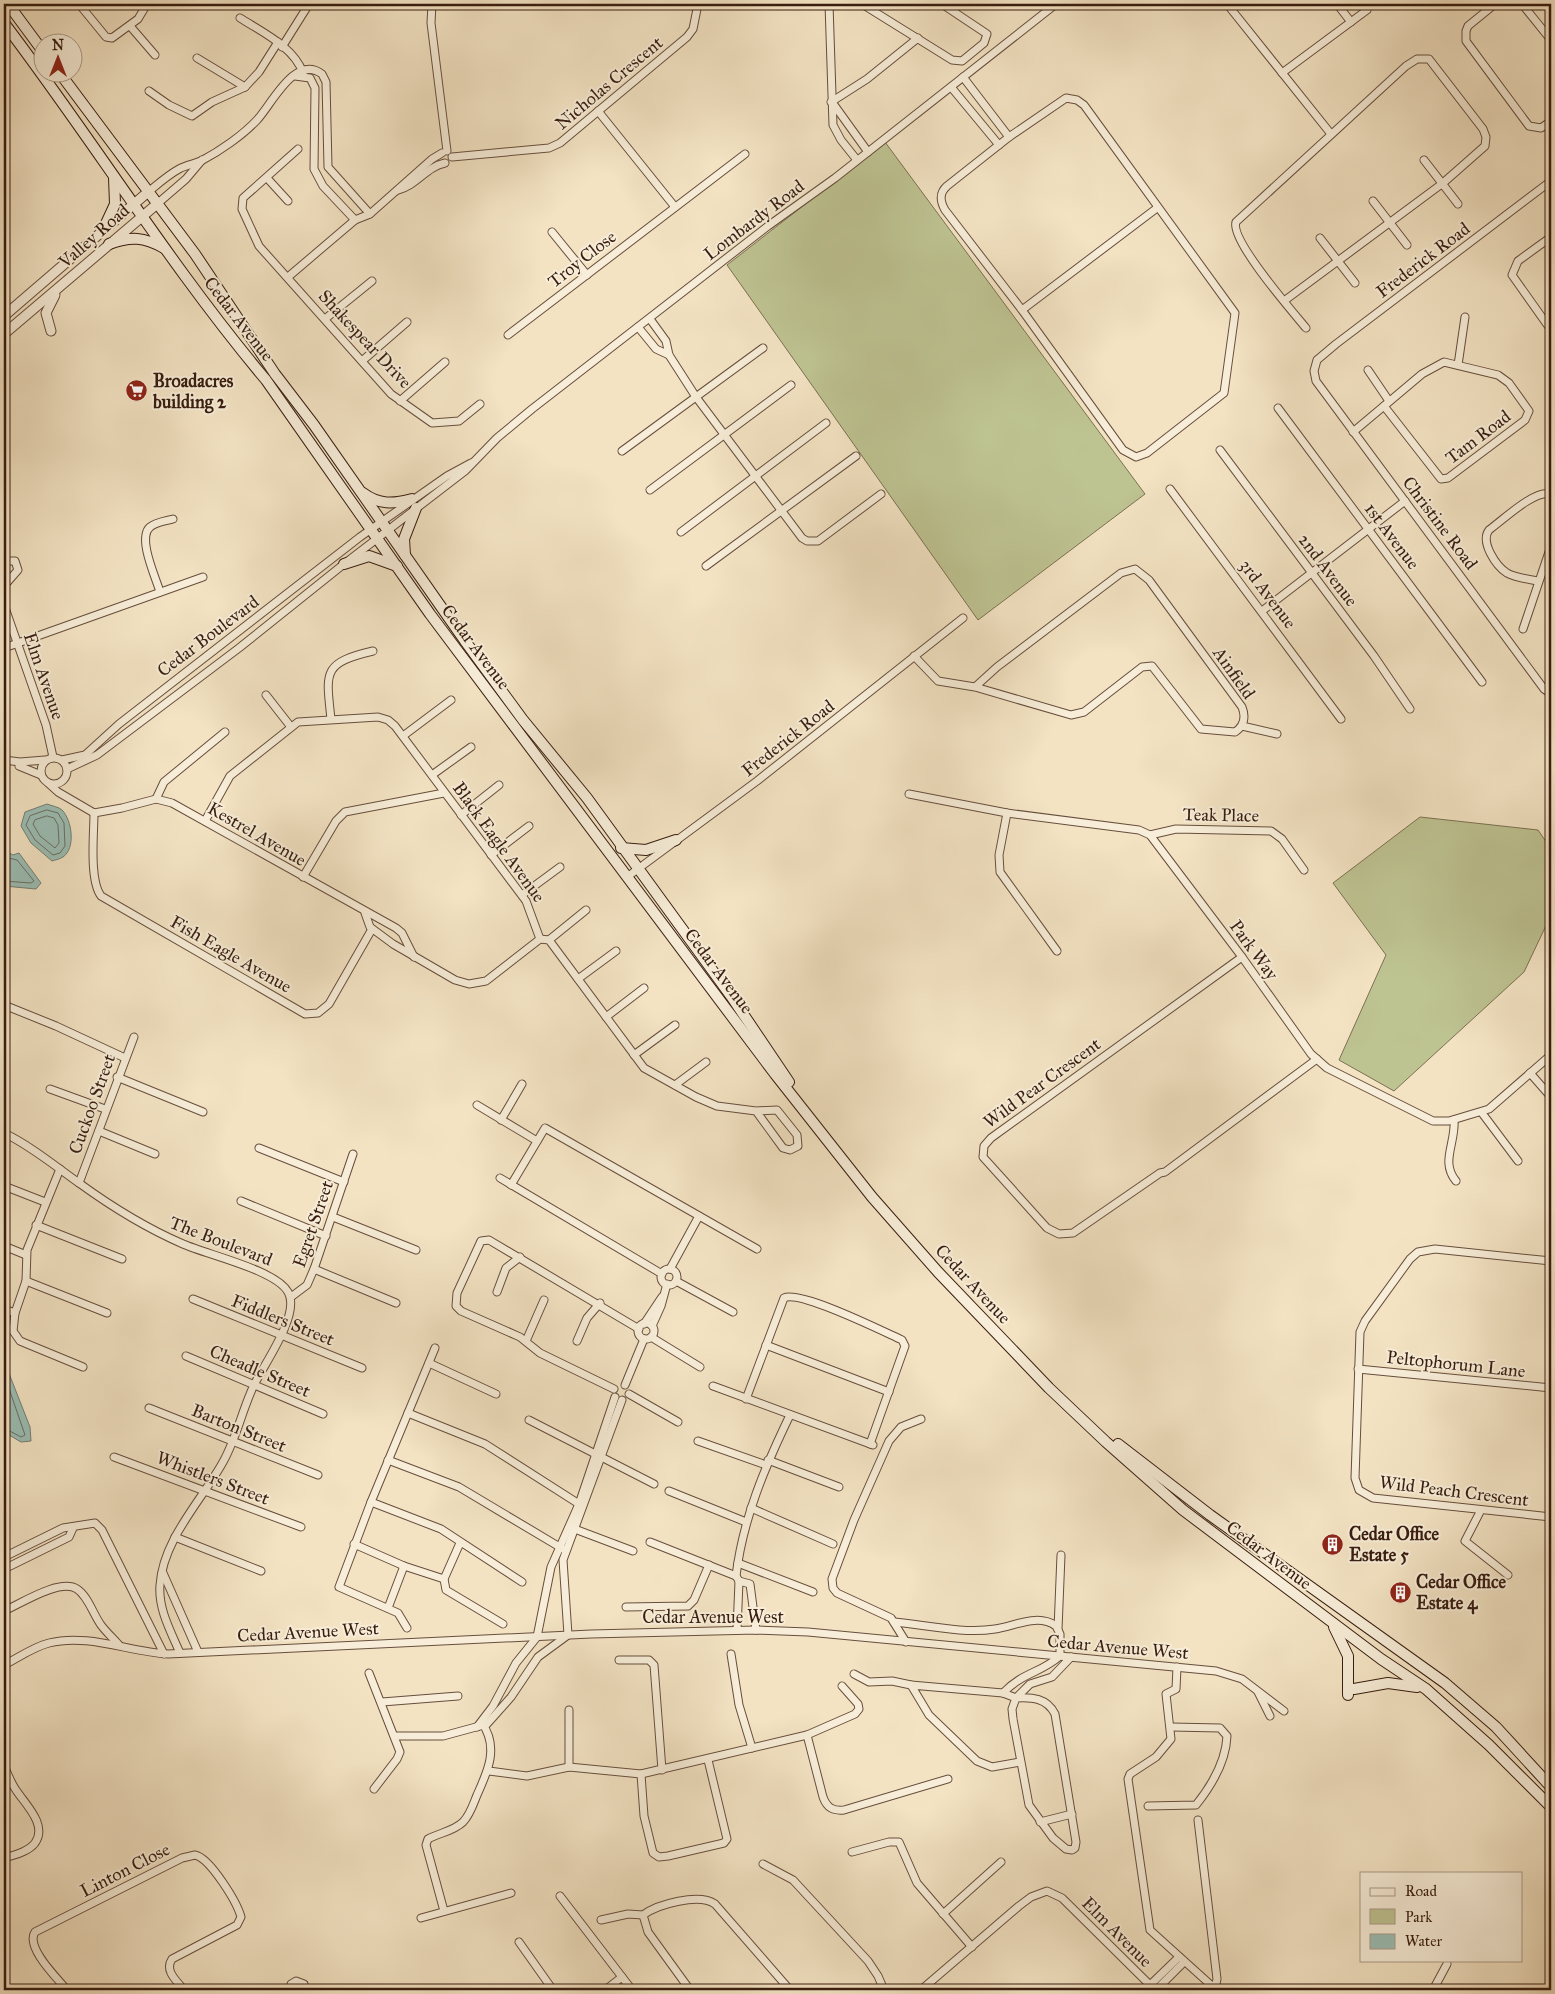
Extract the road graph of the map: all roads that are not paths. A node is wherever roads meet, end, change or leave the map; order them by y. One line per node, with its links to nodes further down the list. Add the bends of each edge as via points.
1 (8, 4): 20 (main road)
2 (79, 4): 19 (street, via 109,38 118,36)
3 (147, 4): 19 (street)
4 (309, 4): 23 (street)
5 (432, 4): 42 (street, via 431,23)
6 (698, 4): 34 (street, Nicholas Crescent, via 693,29 687,37)
7 (829, 4): 33 (street)
8 (862, 4): 21 (street)
9 (942, 4): 21 (street, via 987,34 986,41 966,59 957,62)
10 (1056, 4): 28 (street, Lombardy Road)
11 (1227, 4): 27 (street)
12 (1338, 4): 17 (street)
13 (1495, 4): 35 (street, via 1468,26 1466,41 1529,126 1542,128)
14 (1522, 4): 22 (street)
15 (1367, 10): 17 (street)
16 (240, 18): 23 (street)
17 (1351, 22): 27 (street)
18 (4, 23): 50 (main road, Cedar Avenue)
19 (130, 26): 24 (street)
20 (32, 36)
21 (918, 38): 33 (street, via 867,79)
22 (1551, 40)
23 (280, 45): 26 (street, via 298,61); 31 (street)
24 (155, 55)
25 (197, 58): 31 (street)
26 (303, 73): 39 (street, via 312,81 316,92); 40 (street, via 318,71 326,82); 46 (street, Valley Road, via 285,82 255,122)
27 (1282, 73): 36 (street)
28 (963, 77): 30 (street, Lombardy Road); 37 (street)
29 (66, 82): 55 (main road, Cedar Avenue)
30 (951, 87): 38 (street); 43 (street, Lombardy Road)
31 (245, 88): 32 (street, via 212,102 192,116)
32 (149, 91)
33 (831, 102): 43 (street); 47 (street, via 835,130)
34 (598, 110): 45 (street, Nicholas Crescent, via 553,146); 61 (street)
35 (1551, 121)
36 (1331, 134): 53 (street, via 1406,66 1418,59 1429,59 1483,129 1486,140 1479,154); 80 (street, via 1235,224 1239,239)
37 (1009, 137): 38 (street); 62 (street, via 1063,100 1077,100 1093,116)
38 (999, 145): 81 (street, via 943,189 940,200)
39 (314, 146): 40 (street); 65 (street, via 314,169 319,181)
40 (326, 146): 64 (street, via 326,162 330,171)
41 (298, 149): 51 (street)
42 (444, 152): 45 (street); 49 (street, via 441,158); 54 (street, via 432,158)
43 (868, 152): 47 (street, Lombardy Road)
44 (745, 154): 61 (street, Troy Close)
45 (452, 158): 49 (street)
46 (203, 160): 55 (street, Valley Road, via 178,170); 59 (street, Valley Road)
47 (858, 160): 84 (street, Lombardy Road)
48 (1424, 160): 53 (street)
49 (445, 163): 54 (street, via 431,168 406,188)
50 (114, 176): 58 (main road, Cedar Avenue); 67 (main road, via 115,204)
51 (267, 178): 57 (street); 76 (street, Shakespear Drive, via 243,198 242,209 257,242)
52 (1551, 181): 97 (street, Frederick Road, via 1336,344)
53 (1442, 183): 60 (street); 66 (street)
54 (398, 190): 64 (street)
55 (148, 192): 58 (street, Valley Road); 59 (main road, Cedar Avenue)
56 (1373, 200): 66 (street)
57 (288, 201)
58 (135, 204): 63 (main road, Cedar Avenue); 67 (street, Valley Road)
59 (157, 204): 63 (street, Valley Road); 113 (main road, Cedar Avenue)
60 (1458, 204)
61 (674, 207): 75 (street, Troy Close)
62 (1157, 208): 81 (street); 81 (street, via 1229,301 1236,317 1224,393 1154,447 1136,457 1123,450)
63 (143, 214): 71 (street, Valley Road); 73 (main road, Cedar Avenue)
64 (370, 214): 65 (street)
65 (355, 220): 76 (street)
66 (1390, 222): 72 (street); 74 (street)
67 (103, 230): 82 (street, Valley Road)
68 (552, 232): 75 (street)
69 (1551, 237): 90 (street, via 1518,261 1512,275)
70 (1320, 238): 74 (street)
71 (109, 244): 73 (main road, via 127,238 142,238); 79 (street, Valley Road)
72 (1407, 244)
73 (167, 250): 123 (main road, Cedar Avenue, via 239,349 266,380)
74 (1338, 262): 78 (street); 80 (street)
75 (587, 275): 92 (street, Troy Close)
76 (288, 277): 85 (street, Shakespear Drive)
77 (372, 281): 85 (street)
78 (1355, 283)
79 (59, 288): 89 (street, via 47,309); 91 (street, Valley Road)
80 (1284, 301): 88 (street)
81 (1022, 310)
82 (4, 316)
83 (1464, 317): 98 (street)
84 (650, 318): 87 (street, Lombardy Road); 94 (street, via 666,341)
85 (325, 319): 95 (street, Shakespear Drive)
86 (407, 322): 95 (street)
87 (638, 327): 94 (street, via 656,349); 119 (street, Lombardy Road, via 532,409 472,463 446,476)
88 (1306, 328)
89 (51, 330)
90 (1551, 330)
91 (4, 334)
92 (508, 335)
93 (763, 348): 101 (street)
94 (669, 355): 101 (street)
95 (362, 361): 102 (street, Shakespear Drive)
96 (446, 362): 102 (street)
97 (1315, 365): 107 (street, Christine Road, via 1316,381)
98 (1458, 365): 104 (street, Tam Road, via 1438,363); 104 (street, Tam Road, via 1505,379 1529,411 1525,420 1448,478 1437,477)
99 (1368, 370): 104 (street, Tam Road)
100 (791, 385): 108 (street)
101 (696, 397): 108 (street); 110 (street)
102 (400, 401): 103 (street, Shakespear Drive, via 432,423 452,423 464,418)
103 (480, 404)
104 (1387, 404): 107 (street, Tam Road)
105 (1278, 408): 124 (street, 1st Avenue)
106 (826, 423): 112 (street)
107 (1353, 432): 118 (street, Christine Road)
108 (724, 434): 112 (street); 115 (street)
109 (1220, 450): 134 (street, 2nd Avenue)
110 (622, 451)
111 (856, 456): 120 (street)
112 (756, 476): 120 (street); 126 (street)
113 (356, 488): 119 (main road, via 371,499); 122 (main road, Cedar Avenue)
114 (1170, 489): 140 (street, 3rd Avenue)
115 (650, 490)
116 (881, 494): 120 (street, via 818,541 807,542)
117 (1551, 494): 136 (street, via 1542,493 1533,498 1490,530 1486,537 1487,545 1504,570 1514,576)
118 (1405, 501): 124 (street); 149 (street, Christine Road, via 1532,674)
119 (414, 504): 122 (street, Lombardy Road); 125 (street, Lombardy Road); 129 (main road, via 404,539)
120 (782, 513): 132 (street)
121 (173, 519): 138 (street, via 152,526 146,535 148,557)
122 (381, 522): 123 (street, Cedar Boulevard); 125 (main road, Cedar Avenue)
123 (371, 529): 127 (main road, Cedar Avenue); 151 (street, Cedar Boulevard)
124 (1370, 530): 134 (street); 147 (street, 1st Avenue)
125 (388, 531): 127 (street, Lombardy Road); 129 (main road, Cedar Avenue)
126 (681, 532)
127 (378, 538): 131 (street, Cedar Boulevard); 133 (main road, Cedar Avenue)
128 (1551, 546): 136 (street)
129 (405, 556): 184 (main road, Cedar Avenue, via 500,689 587,798)
130 (4, 561): 137 (street, via 14,561 18,570)
131 (344, 564): 133 (main road, via 370,556); 153 (street, Cedar Boulevard)
132 (706, 566)
133 (398, 567): 189 (main road, Cedar Avenue)
134 (1311, 573): 140 (street); 154 (street, 2nd Avenue)
135 (203, 578): 138 (street)
136 (1538, 581): 142 (street)
137 (4, 586)
138 (160, 592): 143 (street)
139 (4, 606): 143 (street, Elm Avenue)
140 (1262, 611): 155 (street, 3rd Avenue)
141 (963, 618): 146 (street, Frederick Road)
142 (1523, 629)
143 (18, 642): 144 (street); 163 (street, Elm Avenue, via 46,725)
144 (4, 648)
145 (373, 651): 156 (street, via 343,660 330,672)
146 (914, 656): 148 (street, Ainfield, via 937,680); 183 (street, Frederick Road, via 757,781)
147 (1482, 682)
148 (975, 687): 157 (street, Ainfield, via 1075,715 1084,712 1142,667 1152,666 1201,729 1230,733); 157 (street, Ainfield, via 1121,573 1135,569 1149,580 1242,707)
149 (1551, 694)
150 (266, 695): 158 (street)
151 (155, 696): 153 (street); 165 (street, Cedar Boulevard, via 85,756)
152 (451, 700): 161 (street)
153 (162, 706): 167 (street, Cedar Boulevard, via 97,755)
154 (1410, 709)
155 (1341, 718)
156 (331, 719): 158 (street, Black Eagle Avenue, via 302,720); 161 (street, Black Eagle Avenue, via 383,718 393,723)
157 (1242, 726): 160 (street)
158 (291, 727): 180 (street, Black Eagle Avenue, via 228,778)
159 (225, 732): 176 (street, via 164,782)
160 (1277, 734)
161 (403, 736): 169 (street, Black Eagle Avenue)
162 (471, 747): 169 (street)
163 (53, 757): 164 (street); 165 (street)
164 (45, 760): 166 (street); 168 (street, via 40,769)
165 (62, 760): 167 (street)
166 (4, 761): 168 (street)
167 (67, 768): 170 (street)
168 (41, 775): 171 (street)
169 (432, 775): 173 (street, Black Eagle Avenue)
170 (62, 782): 171 (street); 175 (street)
171 (48, 783): 175 (street)
172 (499, 785): 179 (street)
173 (444, 793): 179 (street, Black Eagle Avenue); 190 (street, via 344,812)
174 (910, 794): 178 (street)
175 (67, 796): 177 (street)
176 (156, 799): 177 (street); 180 (street, Kestrel Avenue, via 172,803)
177 (94, 813): 194 (street, Fish Eagle Avenue, via 94,871 101,896 305,1014 318,1013 329,1004)
178 (1007, 813): 182 (street, via 1139,830); 198 (street, via 999,855 1000,872)
179 (461, 815): 185 (street, Black Eagle Avenue)
180 (205, 821): 190 (street, Kestrel Avenue)
181 (530, 826): 185 (street)
182 (1150, 835): 188 (street, Teak Place, via 1176,829 1274,832); 200 (street, Park Way)
183 (676, 840): 184 (main road, via 646,850); 187 (street, Frederick Road)
184 (621, 848): 187 (main road, Cedar Avenue)
185 (491, 855): 191 (street, Black Eagle Avenue)
186 (560, 867): 191 (street)
187 (638, 870): 189 (street, Frederick Road); 390 (main road, Cedar Avenue, via 809,1109 872,1187 1020,1351 1123,1448 1337,1608 1392,1643 1451,1688 1496,1727)
188 (1304, 870)
189 (628, 877): 341 (main road, Cedar Avenue, via 775,1074 872,1197 978,1315 1106,1442 1183,1510)
190 (303, 878): 193 (street, Kestrel Avenue)
191 (522, 895): 195 (street, Black Eagle Avenue)
192 (586, 910): 196 (street)
193 (365, 913): 194 (street); 199 (street, Kestrel Avenue, via 400,931)
194 (372, 929): 199 (street)
195 (540, 938): 196 (street); 199 (street, via 486,981 476,984 459,981)
196 (549, 940): 201 (street)
197 (616, 951): 201 (street)
198 (1057, 951)
199 (414, 957)
200 (1242, 957): 210 (street, Park Way); 210 (street, Wild Pear Crescent, via 991,1138 982,1149 983,1156 1047,1228 1067,1235 1160,1173 1220,1126 1225,1126)
201 (578, 979): 204 (street)
202 (644, 988): 204 (street)
203 (4, 1005): 209 (street)
204 (606, 1017): 207 (street)
205 (676, 1025): 207 (street)
206 (134, 1037): 209 (street, Cuckoo Street)
207 (634, 1055): 215 (street, via 644,1068)
208 (1551, 1055): 212 (street, Park Way)
209 (124, 1058): 213 (street, Cuckoo Street)
210 (1316, 1059): 224 (street, Park Way, via 1425,1117 1438,1122)
211 (706, 1062): 215 (street)
212 (1530, 1073): 217 (street); 222 (street, Park Way)
213 (117, 1077): 219 (street, Cuckoo Street); 221 (street)
214 (522, 1084): 223 (street)
215 (675, 1085): 220 (street, via 717,1106)
216 (50, 1088): 219 (street)
217 (1551, 1097)
218 (477, 1105): 223 (street)
219 (105, 1109): 225 (street, Cuckoo Street)
220 (756, 1111): 220 (street, via 778,1111 797,1135 798,1146 790,1150 783,1148)
221 (203, 1112)
222 (1482, 1113): 224 (street, Park Way); 231 (street)
223 (501, 1120): 227 (street)
224 (1454, 1120): 235 (street, via 1454,1135 1447,1160)
225 (99, 1130): 229 (street); 236 (street, Cuckoo Street)
226 (4, 1133): 232 (street, The Boulevard)
227 (537, 1141): 237 (street); 241 (street, via 545,1128)
228 (259, 1148): 234 (street)
229 (155, 1154)
230 (353, 1154): 234 (street, Egret Street)
231 (1518, 1161)
232 (60, 1169): 236 (street, The Boulevard); 240 (street)
233 (500, 1178): 237 (street)
234 (344, 1182): 242 (street, Egret Street)
235 (1456, 1182)
236 (79, 1183): 259 (street, The Boulevard, via 120,1212 163,1235 270,1276 284,1286)
237 (511, 1185): 254 (street)
238 (4, 1186): 240 (street)
239 (241, 1201): 244 (street)
240 (46, 1202): 243 (street)
241 (699, 1216): 246 (street); 253 (street)
242 (333, 1217): 244 (street, Egret Street); 247 (street)
243 (36, 1225): 248 (street); 250 (street)
244 (326, 1236): 252 (street, Egret Street)
245 (4, 1246): 248 (street)
246 (757, 1249)
247 (416, 1250)
248 (26, 1255): 255 (street)
249 (520, 1257): 258 (street, via 506,1268); 263 (street); 271 (street, via 489,1240 481,1241 456,1306)
250 (122, 1259)
251 (1551, 1261): 280 (street, Wild Peach Crescent, via 1435,1249 1418,1252 1410,1258 1362,1328)
252 (314, 1269): 259 (street, Egret Street, via 304,1288); 262 (street)
253 (670, 1269): 254 (street); 256 (street, via 676,1273)
254 (662, 1274): 257 (street)
255 (26, 1281): 265 (street); 267 (street)
256 (676, 1281): 257 (street); 266 (street)
257 (667, 1284): 268 (street)
258 (498, 1292)
259 (291, 1297): 269 (street)
260 (193, 1299): 269 (street, Fiddlers Street)
261 (544, 1300): 271 (street)
262 (396, 1303)
263 (600, 1303): 268 (street); 272 (street, via 587,1318)
264 (4, 1309): 267 (street)
265 (107, 1312)
266 (733, 1312)
267 (15, 1313): 277 (street, via 15,1337)
268 (645, 1326): 270 (street, via 639,1334); 270 (street, via 654,1330)
269 (281, 1334): 279 (street, Fiddlers Street); 281 (street)
270 (648, 1338): 278 (street); 282 (street)
271 (526, 1341): 288 (street, via 540,1353)
272 (576, 1341)
273 (766, 1344): 285 (street); 285 (street, via 784,1298 794,1295 832,1309 902,1340 904,1352); 289 (street)
274 (435, 1348): 276 (street)
275 (186, 1356): 281 (street, Cheadle Street)
276 (429, 1363): 286 (street); 291 (street)
277 (83, 1367)
278 (700, 1367)
279 (362, 1368)
280 (1358, 1369): 284 (street, Peltophorum Lane); 311 (street, Wild Peach Crescent, via 1355,1483 1359,1490 1372,1498)
281 (255, 1384): 292 (street, Cheadle Street); 298 (street)
282 (625, 1385): 287 (street); 288 (street, via 620,1384)
283 (713, 1386): 289 (street)
284 (1551, 1388)
285 (889, 1392): 293 (street, via 872,1445)
286 (496, 1394)
287 (629, 1394): 288 (street); 296 (street)
288 (617, 1395): 299 (street)
289 (746, 1399): 293 (street)
290 (149, 1408): 298 (street, Barton Street)
291 (408, 1413): 301 (street); 309 (street, via 485,1444)
292 (323, 1414)
293 (790, 1415): 302 (street)
294 (921, 1419): 340 (street, via 901,1427 889,1441 832,1579 837,1594 887,1615)
295 (529, 1420): 299 (street)
296 (678, 1422)
297 (698, 1441): 302 (street)
298 (233, 1442): 303 (street, Barton Street); 306 (street)
299 (599, 1456): 304 (street); 309 (street); 316 (street)
300 (114, 1457): 306 (street, Whistlers Street)
301 (388, 1460): 308 (street); 322 (street, via 459,1487)
302 (767, 1463): 305 (street); 310 (street)
303 (318, 1475)
304 (654, 1484)
305 (839, 1487)
306 (204, 1490): 314 (street, Whistlers Street); 317 (street)
307 (669, 1491): 313 (street)
308 (371, 1502): 318 (street, via 438,1527); 320 (street)
309 (579, 1504): 316 (street)
310 (751, 1508): 313 (street); 321 (street)
311 (1481, 1510): 312 (street, Wild Peach Crescent); 332 (street, via 1465,1541)
312 (1551, 1518)
313 (746, 1522): 326 (street)
314 (300, 1527)
315 (74, 1528): 325 (street, via 63,1528); 329 (street, via 70,1537); 353 (street, via 91,1522 102,1530)
316 (572, 1528): 322 (street); 323 (street)
317 (175, 1537): 330 (street); 331 (street)
318 (460, 1542): 334 (street); 335 (street)
319 (650, 1542): 327 (street)
320 (354, 1544): 328 (street); 338 (street, via 339,1587)
321 (833, 1544)
322 (562, 1549): 347 (street); 348 (street, via 549,1576)
323 (633, 1551)
324 (1061, 1555): 346 (street)
325 (4, 1556)
326 (738, 1563): 333 (street); 336 (street)
327 (709, 1565): 333 (street); 337 (street, via 694,1600 688,1606)
328 (404, 1566): 334 (street); 338 (street)
329 (4, 1569)
330 (261, 1571)
331 (162, 1572): 351 (street); 352 (street, via 160,1586 164,1615)
332 (1508, 1575)
333 (738, 1578): 344 (street); 345 (street, via 750,1584)
334 (444, 1579): 342 (street, via 449,1593)
335 (522, 1582)
336 (813, 1592)
337 (626, 1607)
338 (388, 1608): 343 (street, via 401,1616)
339 (4, 1611): 350 (street, via 57,1587 72,1587 83,1595 100,1624)
340 (894, 1622): 346 (street, via 986,1630 1039,1620 1052,1623); 349 (street)
341 (1332, 1622): 366 (main road, Cedar Avenue); 366 (main road, via 1348,1656 1351,1692 1388,1683)
342 (503, 1624)
343 (407, 1628)
344 (736, 1630): 345 (street, Cedar Avenue West); 347 (street, Cedar Avenue West)
345 (756, 1630): 349 (street, Cedar Avenue West)
346 (1058, 1630): 356 (street)
347 (568, 1635): 348 (street, Cedar Avenue West); 359 (street)
348 (537, 1637): 351 (street, Cedar Avenue West); 355 (street)
349 (906, 1642): 356 (street, Cedar Avenue West)
350 (119, 1645): 353 (street, Cedar Avenue West); 360 (street, via 56,1642)
351 (198, 1652): 352 (street, Cedar Avenue West)
352 (180, 1653): 353 (street, Cedar Avenue West)
353 (164, 1654)
354 (731, 1654): 381 (street, via 737,1696)
355 (522, 1656): 359 (street); 370 (street)
356 (1060, 1656): 357 (street, Cedar Avenue West); 368 (street, via 1050,1665 1022,1676)
357 (1071, 1658): 361 (street, Cedar Avenue West); 371 (street, via 1052,1676 1030,1684)
358 (619, 1660): 386 (street, via 646,1660 654,1665)
359 (533, 1663): 373 (street)
360 (4, 1665)
361 (1177, 1667): 367 (street, Cedar Avenue West, via 1229,1674); 378 (street, via 1176,1689 1166,1694)
362 (369, 1674): 372 (street)
363 (854, 1674): 364 (street, via 869,1682 892,1681)
364 (910, 1685): 368 (street); 383 (street, via 929,1715 977,1761 992,1767)
365 (842, 1686): 379 (street, via 858,1704 858,1711)
366 (1426, 1689): 393 (main road, Cedar Avenue, via 1489,1745)
367 (1257, 1690): 375 (street, Cedar Avenue West); 376 (street)
368 (1003, 1693): 371 (street)
369 (458, 1696): 372 (street)
370 (497, 1696): 373 (street); 377 (street)
371 (1016, 1698): 383 (street, via 1012,1719); 394 (street, via 1040,1700 1055,1714)
372 (382, 1702): 380 (street)
373 (506, 1703): 377 (street)
374 (569, 1710): 385 (street)
375 (1284, 1711)
376 (1270, 1716)
377 (480, 1725): 380 (street, via 435,1738); 387 (street, via 491,1752)
378 (1171, 1727): 392 (street, via 1220,1728 1227,1736 1227,1750 1196,1805); 410 (street, via 1171,1739 1156,1757 1130,1774 1128,1779 1150,1930)
379 (806, 1735): 381 (street); 389 (street, via 823,1797 834,1810 844,1810)
380 (395, 1736): 391 (street, via 400,1755)
381 (752, 1748): 382 (street)
382 (708, 1760): 386 (street); 388 (street, via 727,1840 668,1856 656,1856 653,1851 644,1816)
383 (1020, 1762): 396 (street, via 1029,1805)
384 (4, 1766): 398 (street, via 39,1828 38,1837 30,1847)
385 (569, 1767): 387 (street, via 527,1776); 388 (street)
386 (662, 1770): 388 (street)
387 (489, 1771): 403 (street, via 464,1821 426,1841)
388 (641, 1774)
389 (948, 1779)
390 (1551, 1787)
391 (374, 1789)
392 (1148, 1806)
393 (1551, 1807)
394 (1072, 1814): 396 (street); 396 (street, via 1076,1842 1072,1850 1053,1838)
395 (1198, 1820): 410 (street, via 1216,1984 1208,1985)
396 (1040, 1822)
397 (852, 1852): 404 (street, via 899,1842 917,1883)
398 (4, 1858)
399 (1001, 1862): 404 (street)
400 (763, 1864): 423 (street, via 793,1880 868,1962)
401 (511, 1893): 403 (street)
402 (560, 1896): 412 (street)
403 (444, 1911): 406 (street)
404 (943, 1914): 409 (street)
405 (643, 1915): 407 (street, via 628,1914); 421 (street, via 648,1932); 422 (street, via 689,1900 710,1901)
406 (421, 1918)
407 (600, 1920)
408 (519, 1942): 418 (street)
409 (972, 1947): 413 (street, Elm Avenue, via 1031,1897 1047,1891 1058,1896); 424 (street)
410 (1181, 1960): 413 (street)
411 (1446, 1964): 425 (street)
412 (622, 1977): 419 (street); 420 (street)
413 (1153, 1989)
414 (67, 1990): 415 (street, Linton Close, via 34,1949 32,1940 35,1932 182,1858 195,1855 207,1861 237,1905 241,1917 237,1925 172,1959 170,1971)
415 (184, 1990)
416 (290, 1990): 417 (street, via 296,1980 304,1984)
417 (304, 1990)
418 (553, 1990)
419 (605, 1990)
420 (632, 1990)
421 (688, 1990)
422 (790, 1990)
423 (884, 1990)
424 (921, 1990)
425 (1433, 1990)

